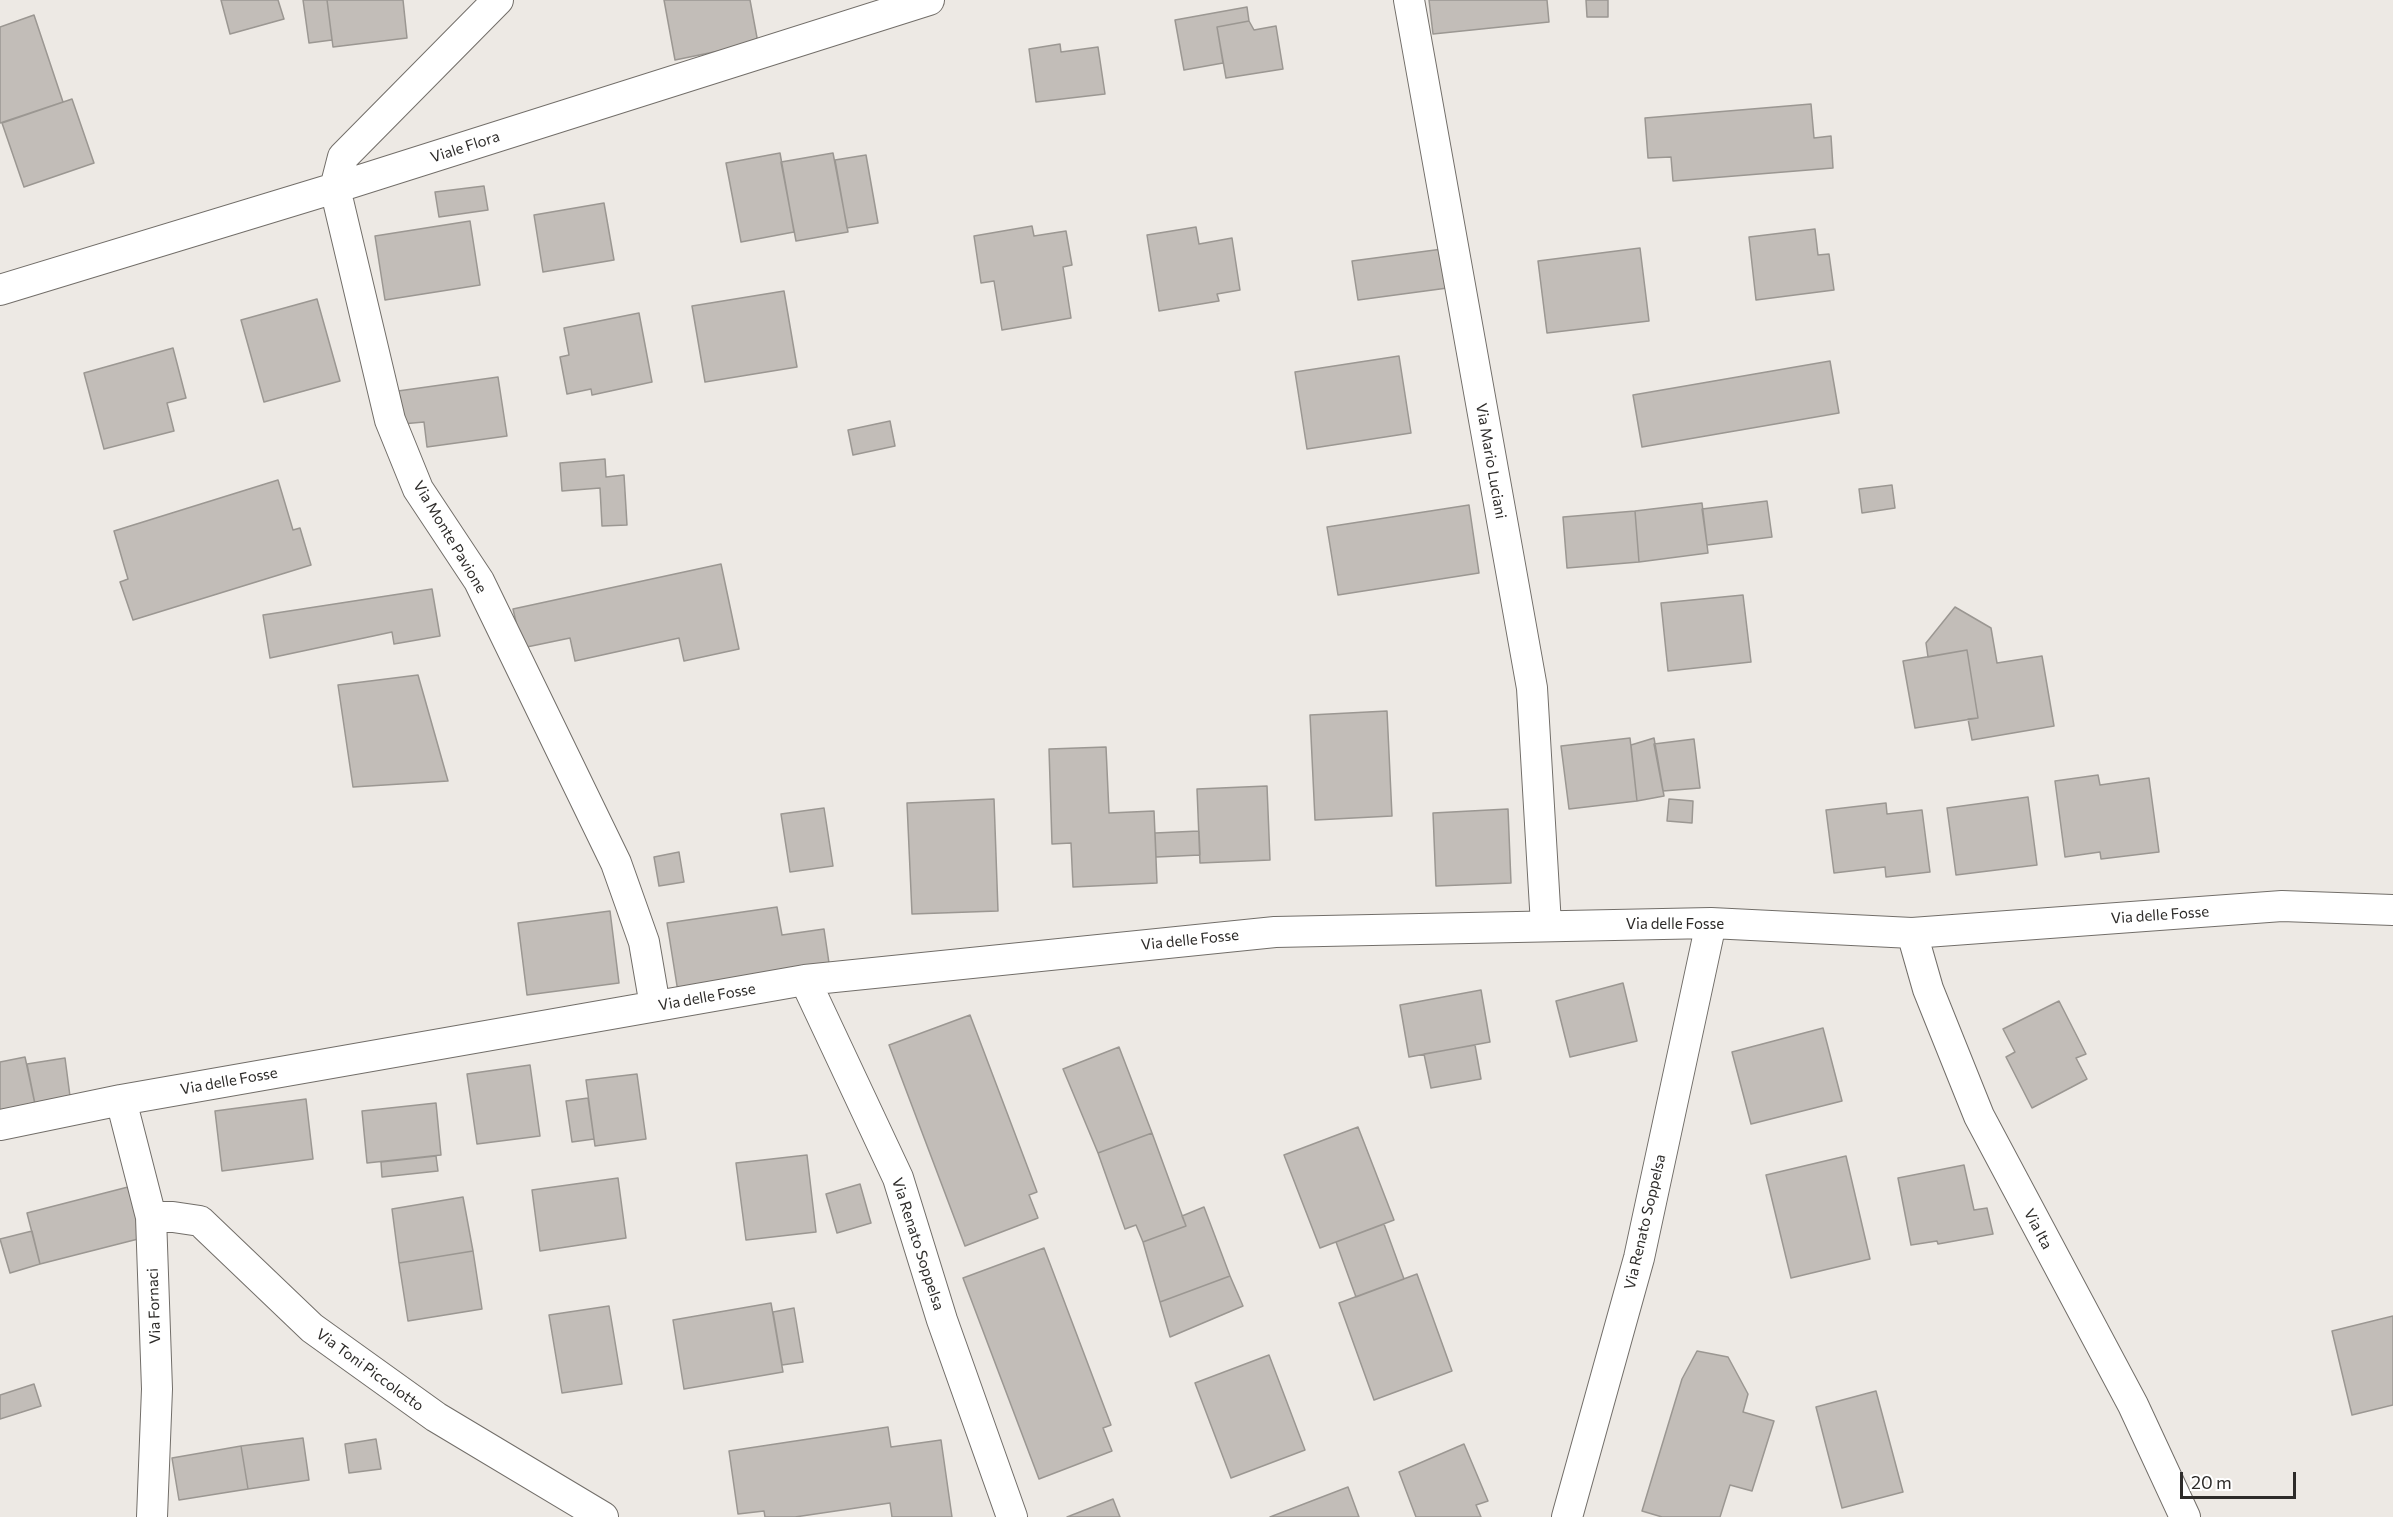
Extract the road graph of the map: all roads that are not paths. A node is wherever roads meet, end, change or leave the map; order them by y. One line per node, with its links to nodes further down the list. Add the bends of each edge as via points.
1 (498, 0): 4 (street, Via Monte Pavione, via 343,157)
2 (929, 0): 4 (street, Viale Flora)
3 (1409, 0): 8 (street, Via Mario Luciani, via 1532,688)
4 (335, 188): 5 (street, Viale Flora); 11 (street, Via Monte Pavione, via 390,420 418,489 478,581 616,863 644,942)
5 (0, 290)
6 (2393, 910): 9 (street, Via delle Fosse, via 2282,906)
7 (1711, 923): 8 (street, Via delle Fosse); 9 (street, Via delle Fosse); 18 (street, Via Renato Soppelsa, via 1639,1258)
8 (1546, 925): 10 (street, Via delle Fosse, via 1275,932)
9 (1912, 933): 19 (street, Via Ita, via 1928,989 1979,1116 2133,1405)
10 (806, 980): 11 (street, Via delle Fosse); 17 (street, Via Renato Soppelsa, via 898,1178 942,1320)
11 (655, 1006): 12 (street, Via delle Fosse)
12 (121, 1100): 13 (street, Via delle Fosse); 14 (street, Via Fornaci)
13 (0, 1125)
14 (152, 1217): 15 (street, Via Fornaci, via 157,1389); 16 (street, Via Toni Piccolotto, via 200,1221 312,1328 436,1417)
15 (152, 1517)
16 (603, 1517)
17 (1012, 1517)
18 (1567, 1517)
19 (2185, 1517)

